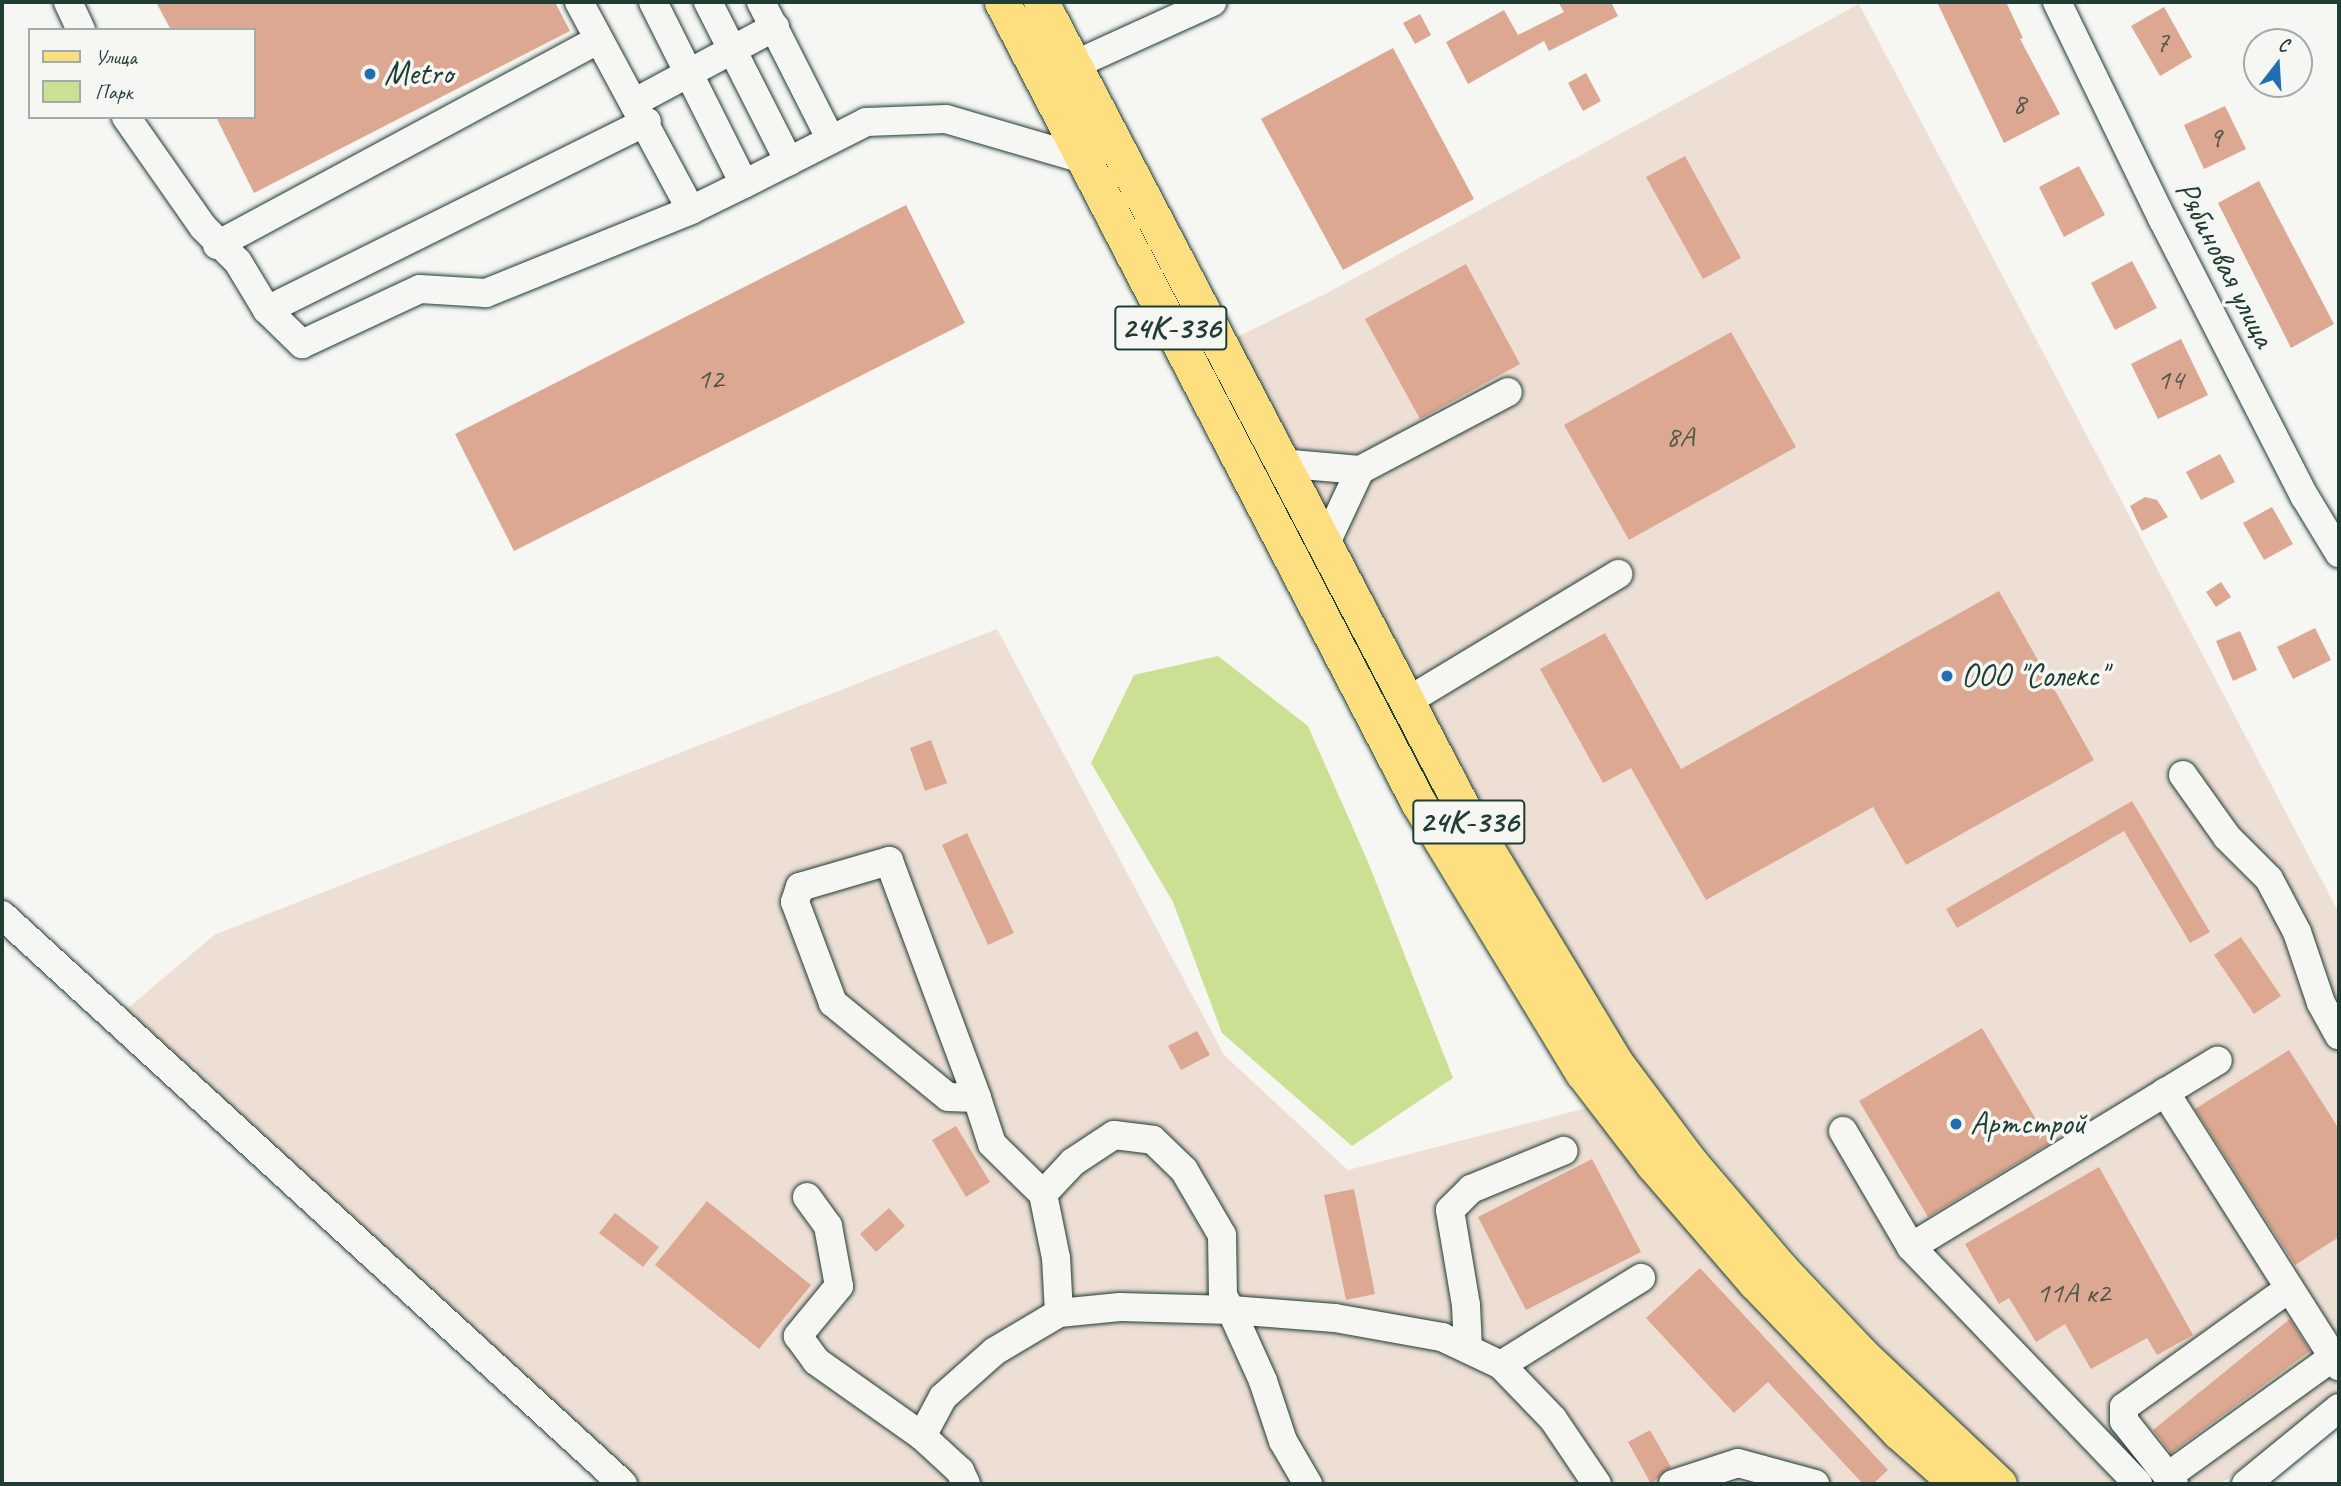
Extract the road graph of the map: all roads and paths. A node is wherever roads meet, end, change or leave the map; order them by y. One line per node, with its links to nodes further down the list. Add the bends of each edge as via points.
1 (68, 2): 11 (street)
2 (579, 2): 12 (street)
3 (653, 2): 15 (street)
4 (708, 2): 13 (street)
5 (761, 2): 10 (street)
6 (1002, 2): 19 (main road, 24К-336)
7 (1041, 2): 14 (main road, 24К-336)
8 (1212, 2): 14 (street)
9 (2057, 2): 29 (street, Рябиновая улица, via 2188,268)
10 (775, 27): 13 (street); 18 (street)
11 (81, 28)
12 (598, 40): 16 (street); 23 (street)
13 (733, 49): 15 (street); 20 (street)
14 (1074, 65): 26 (main road, 24К-336)
15 (691, 72): 16 (street); 21 (street)
16 (641, 111): 22 (street); 24 (street)
17 (127, 119): 23 (street)
18 (828, 134)
19 (1083, 159): 20 (street, via 946,119 866,122); 59 (main road, 24К-336, via 1418,802 1583,1073 1653,1164 1755,1282 1899,1432)
20 (789, 162): 21 (street)
21 (744, 184): 22 (street)
22 (691, 209): 24 (street, via 486,293 420,289 302,344)
23 (217, 245): 24 (street, via 238,262)
24 (267, 310)
25 (1508, 392): 27 (street)
26 (1280, 463): 27 (street); 28 (main road, 24К-336)
27 (1360, 470): 28 (street)
28 (1324, 547): 31 (main road, 24К-336)
29 (2339, 554)
30 (1618, 574): 31 (street)
31 (1406, 702): 60 (main road, 24К-336, via 1468,818 1615,1062 1689,1161 1853,1345)
32 (2183, 775): 34 (street, via 2227,837 2269,879 2298,932 2321,1003)
33 (2, 915): 53 (street)
34 (2339, 1035)
35 (2218, 1060): 36 (street)
36 (2165, 1092): 42 (street); 44 (street)
37 (977, 1098): 37 (street, via 889,860 800,887 795,902 834,1003 948,1097); 40 (street, via 992,1144)
38 (1843, 1131): 42 (street)
39 (1563, 1151): 47 (street, via 1471,1189 1450,1210 1466,1305)
40 (1043, 1194): 45 (street, via 1073,1161 1114,1135 1153,1140 1184,1170 1222,1236 1223,1296); 46 (street, via 1056,1258)
41 (807, 1196): 51 (street, via 828,1226 839,1286 798,1336 816,1361)
42 (1911, 1247): 61 (street)
43 (1641, 1278): 49 (street)
44 (2288, 1289): 48 (street); 52 (street, via 2124,1407 2124,1421)
45 (1231, 1310): 46 (street, via 1120,1307); 47 (street, via 1335,1318 1442,1337); 55 (street, via 1263,1381 1283,1441)
46 (1059, 1313): 51 (street, via 995,1351 952,1390)
47 (1468, 1349): 49 (street)
48 (2336, 1361): 52 (street)
49 (1501, 1365): 56 (street, via 1553,1419)
50 (2339, 1408): 62 (street)
51 (922, 1436): 54 (street, via 960,1471)
52 (2171, 1480)
53 (623, 1484)
54 (966, 1484)
55 (1308, 1484)
56 (1597, 1484)
57 (1674, 1484): 58 (street, via 1738,1463)
58 (1815, 1484)
59 (1958, 1484)
60 (1999, 1484)
61 (2138, 1484)
62 (2246, 1484)

